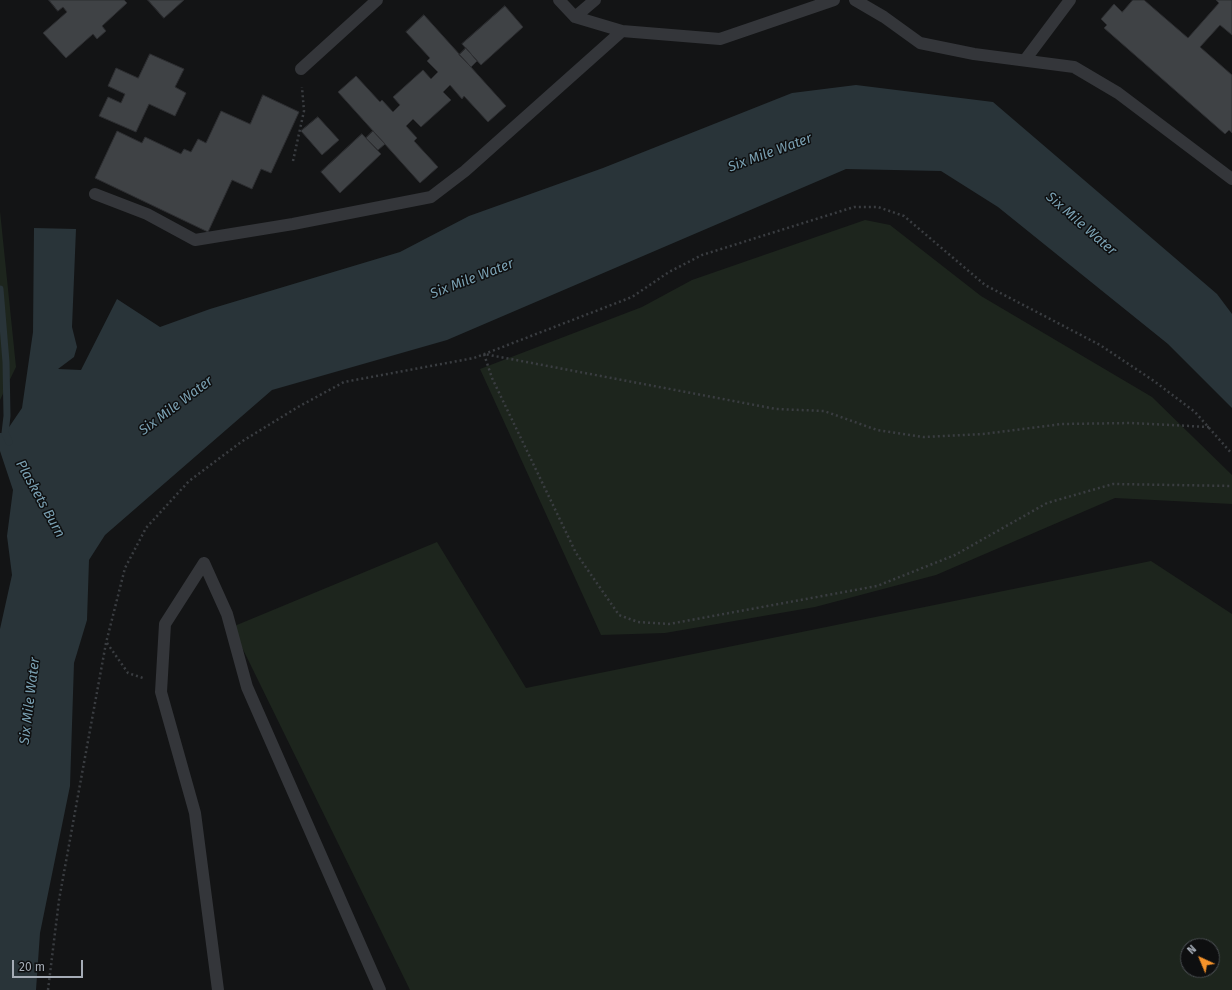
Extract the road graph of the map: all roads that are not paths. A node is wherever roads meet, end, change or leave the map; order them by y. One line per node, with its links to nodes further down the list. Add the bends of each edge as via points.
1 (377, 0): 10 (lane)
2 (559, 0): 7 (lane)
3 (595, 0): 7 (lane)
4 (834, 0): 8 (lane, via 720,38)
5 (855, 0): 9 (lane, via 920,43 953,51)
6 (1070, 0): 9 (lane)
7 (575, 17): 8 (lane)
8 (622, 31): 12 (lane, via 465,171 431,197 195,240 147,214)
9 (1025, 60): 11 (lane, via 1074,67 1118,93)
10 (301, 69)
11 (1232, 179)
12 (95, 194)
13 (218, 990): 14 (lane, via 195,813 161,692 165,624 204,563 227,614 248,687)
14 (380, 990)

